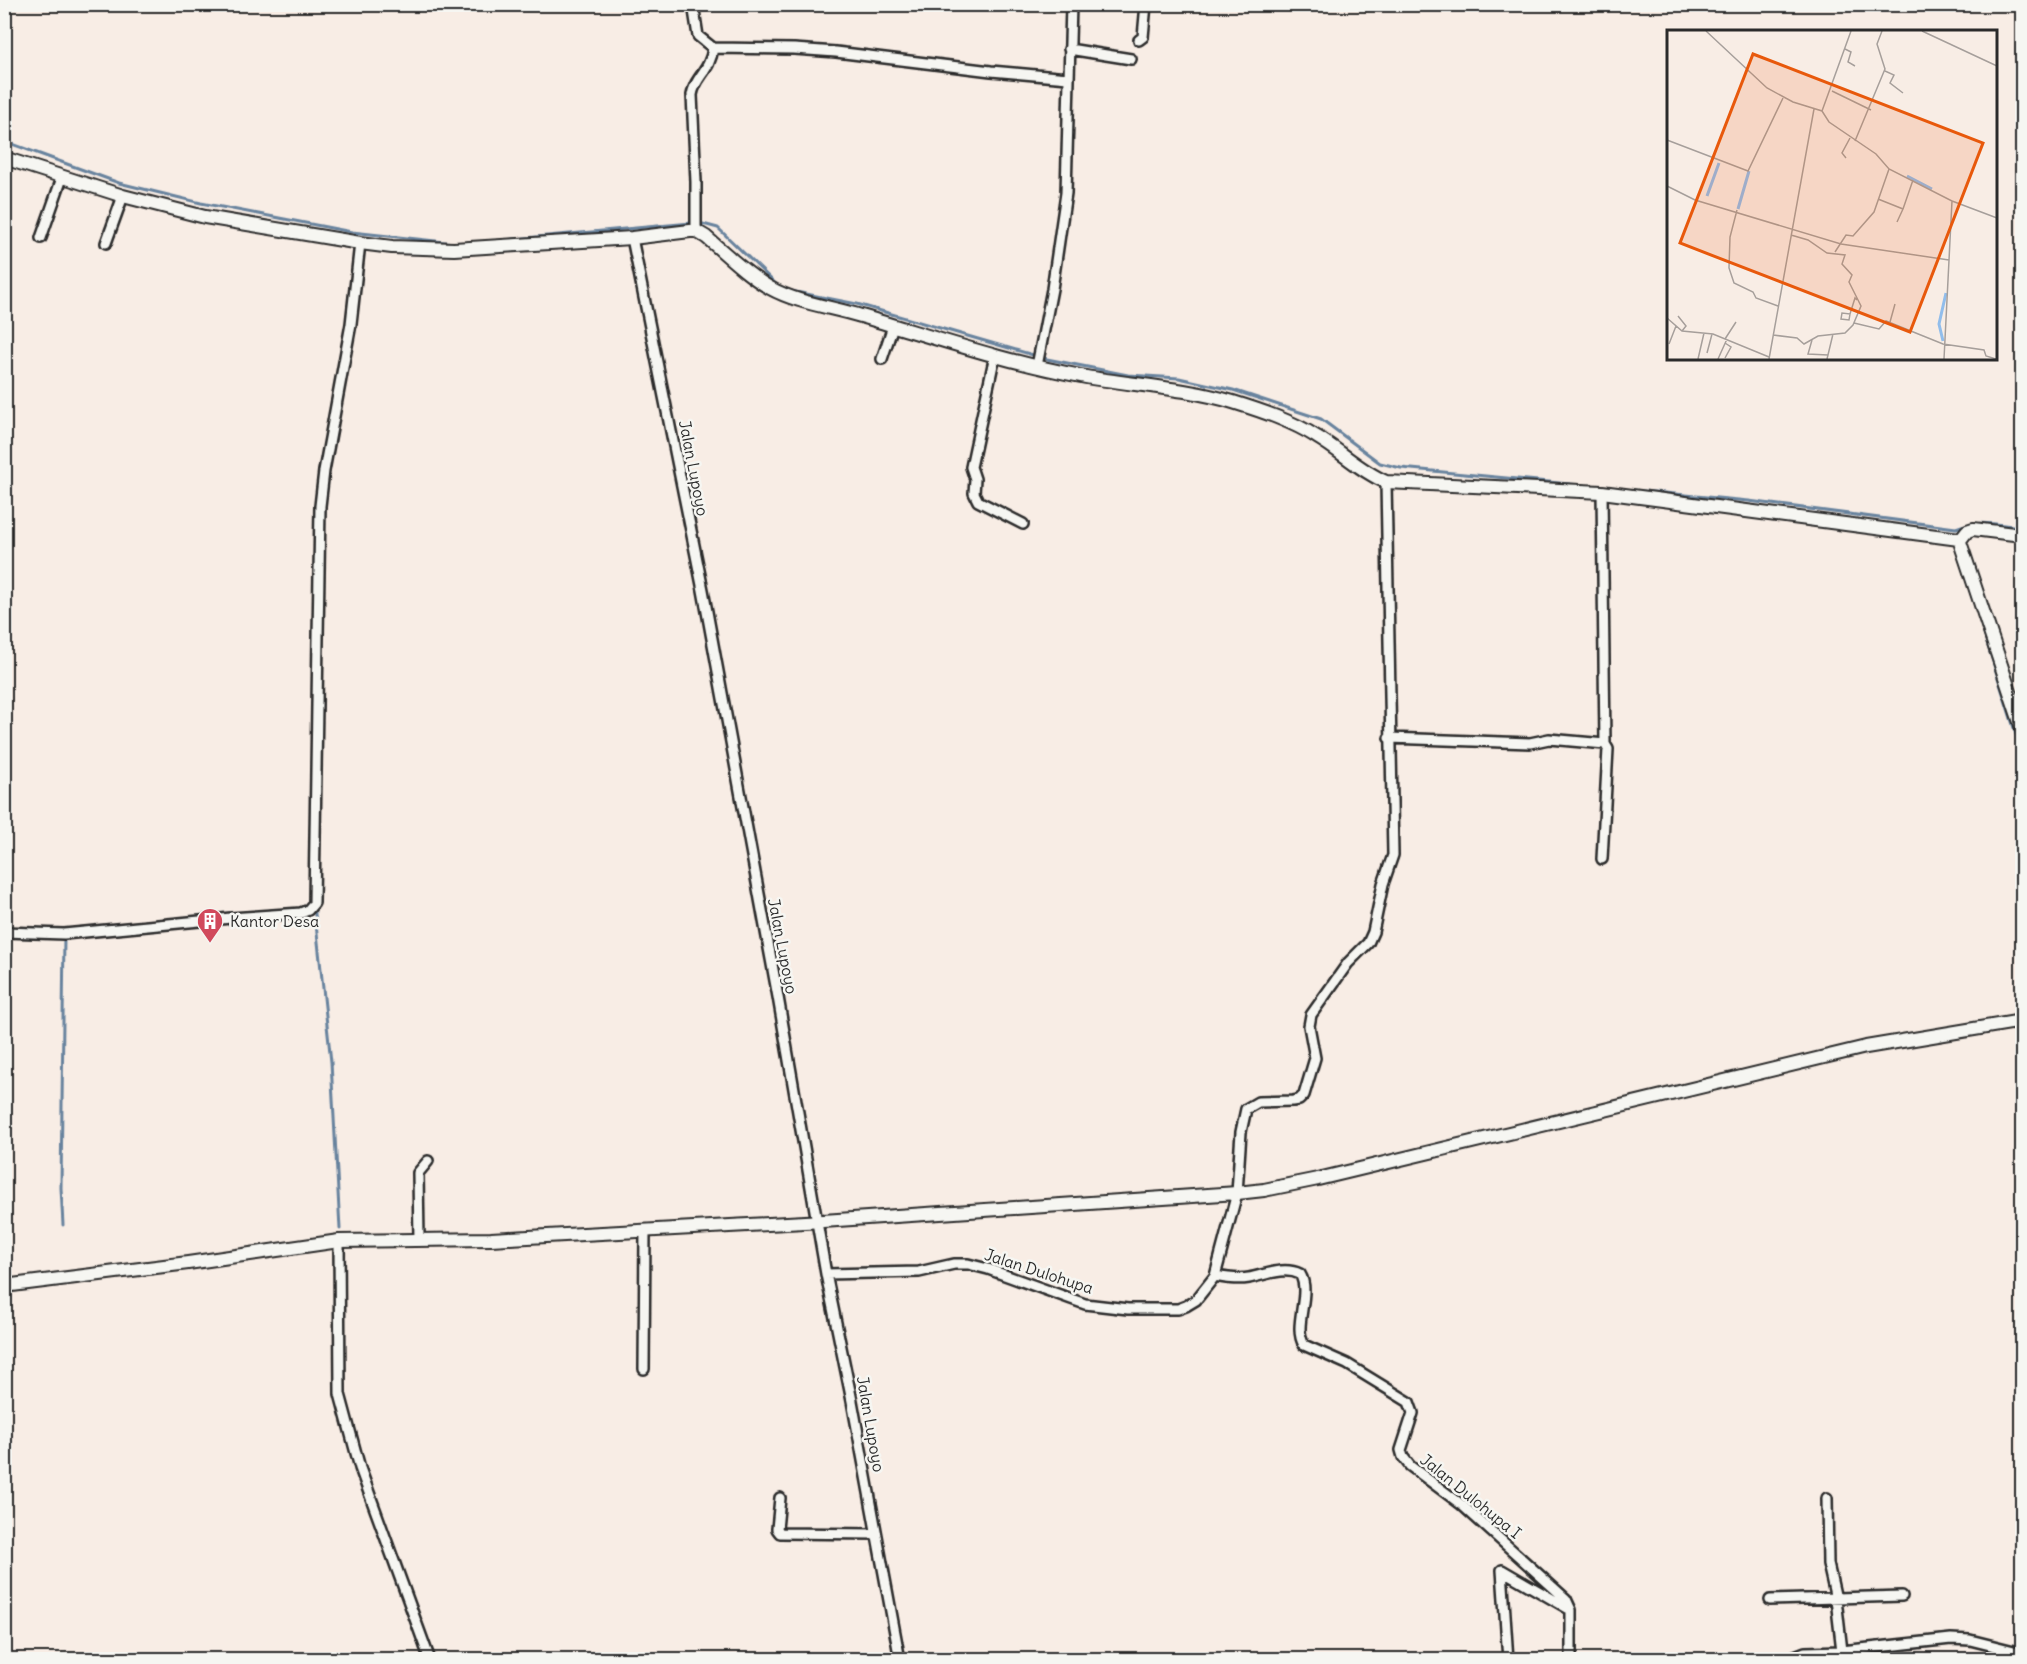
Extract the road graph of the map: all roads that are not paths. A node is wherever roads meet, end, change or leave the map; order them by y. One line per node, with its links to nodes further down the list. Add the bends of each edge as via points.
1 (693, 4): 5 (street, via 698,36)
2 (1071, 4): 6 (street)
3 (1146, 4): 4 (street, via 1143,37)
4 (1139, 40)
5 (713, 48): 8 (street, via 836,52); 12 (street, via 692,95)
6 (1069, 49): 7 (street); 8 (street)
7 (1131, 59)
8 (1068, 78): 20 (street, via 1066,193)
9 (4, 158): 10 (street)
10 (62, 178): 11 (street); 14 (street)
11 (123, 196): 15 (street); 16 (street, via 234,223)
12 (696, 231): 13 (street); 17 (street, via 780,293)
13 (638, 237): 16 (street, via 454,249); 34 (street, Jalan Lupoyo)
14 (40, 238)
15 (106, 243)
16 (360, 243): 30 (street, via 351,324 320,506 314,903 301,913 64,934)
17 (891, 330): 18 (street); 19 (street)
18 (882, 359)
19 (994, 360): 20 (street); 23 (street, via 971,467 974,493 981,504)
20 (1038, 360): 21 (street, via 1132,385 1209,395 1272,415 1317,437 1372,477)
21 (1386, 482): 22 (street); 27 (street)
22 (1602, 492): 25 (street); 28 (street)
23 (1023, 524)
24 (2022, 535): 25 (street, via 1973,529)
25 (1959, 537): 26 (street)
26 (2022, 728)
27 (1389, 738): 28 (street, via 1530,743 1549,739); 33 (street, Jalan Dulohupa, via 1393,855 1378,900 1373,932 1311,1015 1309,1026 1315,1058 1305,1095 1293,1101 1258,1102 1246,1109)
28 (1605, 744): 29 (street, via 1608,749)
29 (1602, 859)
30 (4, 932)
31 (2022, 1021): 33 (street, via 1866,1047 1318,1179)
32 (428, 1161): 36 (street, via 418,1173)
33 (1237, 1193): 34 (street); 39 (street, Jalan Dulohupa)
34 (822, 1221): 35 (street); 38 (street, Jalan Lupoyo)
35 (645, 1230): 36 (street); 41 (street)
36 (419, 1240): 37 (street)
37 (339, 1241): 40 (street); 51 (street, via 340,1394 360,1468)
38 (826, 1274): 39 (street, Jalan Dulohupa, via 919,1272 968,1264 1085,1304 1128,1309 1178,1309 1193,1303); 44 (street, Jalan Lupoyo)
39 (1215, 1276): 48 (street, Jalan Dulohupa I, via 1238,1279 1284,1270 1300,1274 1304,1290 1300,1331 1304,1345 1347,1364 1409,1402 1413,1413 1401,1450 1410,1466 1462,1505 1558,1590)
40 (4, 1286)
41 (644, 1369)
42 (780, 1498): 44 (street, via 780,1533)
43 (1827, 1498): 46 (street, via 1828,1564)
44 (876, 1534): 52 (street, Jalan Lupoyo)
45 (1902, 1596): 46 (street)
46 (1836, 1599): 47 (street); 49 (street)
47 (1770, 1600)
48 (1571, 1610): 53 (street, via 1502,1570); 54 (street)
49 (1842, 1651): 50 (street, via 1952,1639); 55 (street, via 1805,1652)
50 (2022, 1653)
51 (430, 1659)
52 (900, 1659)
53 (1508, 1659)
54 (1571, 1659)
55 (1790, 1659)

